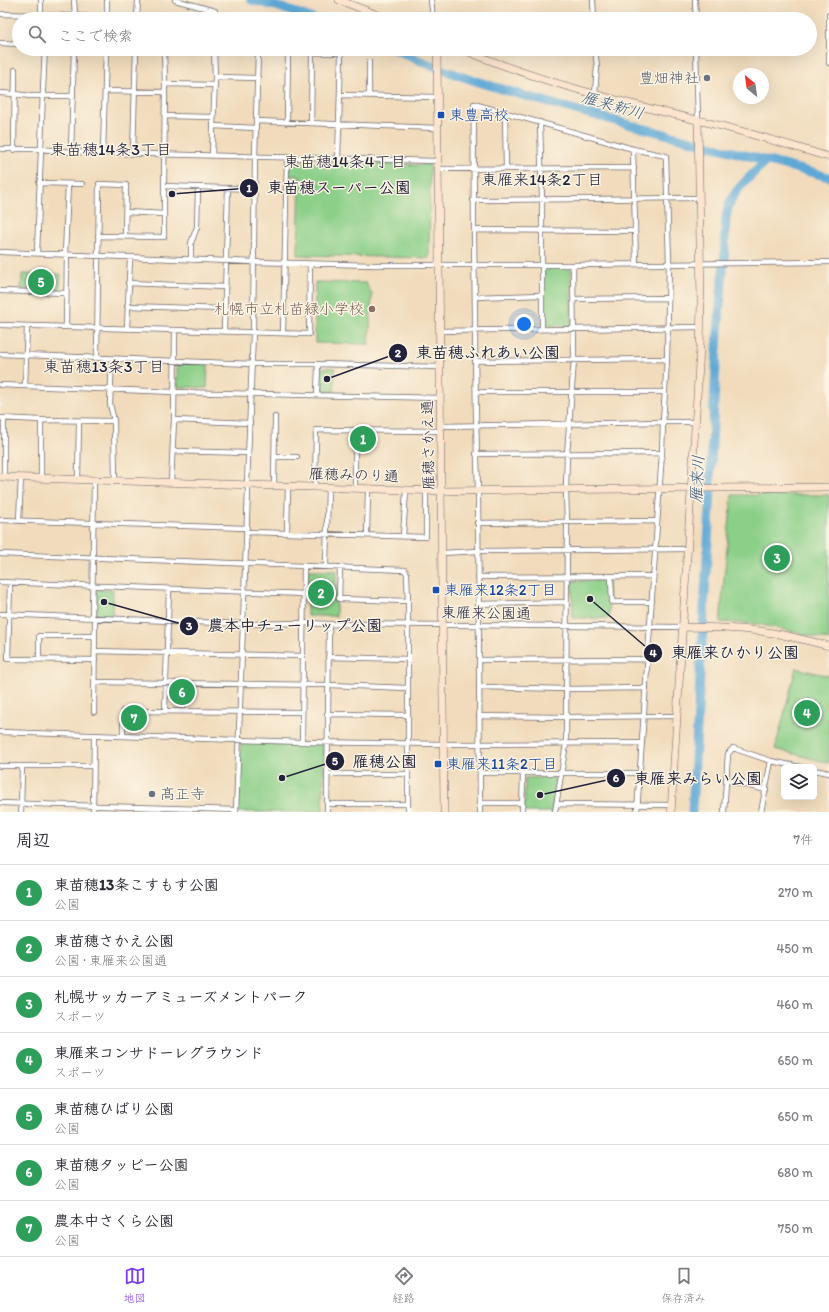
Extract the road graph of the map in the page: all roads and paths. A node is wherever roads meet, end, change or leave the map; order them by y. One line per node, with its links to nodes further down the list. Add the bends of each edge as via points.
1 (41, 0): 10 (street)
2 (74, 0): 11 (street)
3 (107, 0): 12 (street)
4 (138, 0): 13 (street)
5 (175, 0): 14 (street)
6 (339, 0): 15 (street)
7 (431, 0): 16 (street)
8 (593, 0): 17 (street)
9 (695, 0): 18 (street)
10 (41, 12)
11 (75, 12)
12 (107, 12)
13 (137, 12)
14 (215, 12)
15 (370, 12)
16 (432, 12)
17 (594, 12)
18 (696, 12)
19 (0, 14): 20 (street)
20 (12, 15)
21 (829, 15): 39 (street)
22 (0, 44): 23 (street)
23 (12, 44)
24 (45, 56): 52 (street)
25 (74, 56): 53 (street)
26 (106, 56): 45 (street)
27 (136, 56): 46 (street)
28 (164, 56): 43 (street)
29 (214, 56): 41 (street)
30 (258, 56): 42 (street)
31 (288, 56): 62 (street)
32 (312, 56): 63 (street)
33 (341, 56): 51 (street)
34 (437, 56): 55 (street, 雁穂さかえ通)
35 (478, 56): 50 (street, via 534,77)
36 (595, 56): 50 (street)
37 (696, 56): 59 (street)
38 (369, 62): 54 (street)
39 (829, 63)
40 (16, 70): 49 (street)
41 (215, 77): 42 (street); 44 (street)
42 (258, 78): 60 (street)
43 (165, 84): 44 (street); 47 (street)
44 (215, 85): 58 (street)
45 (105, 91): 46 (street); 73 (street)
46 (135, 92): 47 (street); 74 (street)
47 (165, 92): 57 (street)
48 (0, 93): 49 (street)
49 (15, 94): 52 (street); 71 (street)
50 (595, 94): 59 (street)
51 (340, 95): 54 (street); 64 (street)
52 (42, 96): 53 (street); 69 (street)
53 (73, 96): 72 (street)
54 (369, 96): 55 (street)
55 (437, 97): 67 (street, 雁穂さかえ通)
56 (505, 112): 61 (street); 82 (street, via 474,104); 83 (street)
57 (165, 116): 58 (street); 75 (street)
58 (213, 117): 65 (street)
59 (698, 120): 78 (street); 94 (street)
60 (256, 121): 62 (street); 66 (street)
61 (540, 122): 70 (street); 84 (street)
62 (287, 123): 63 (street)
63 (311, 123): 64 (street)
64 (340, 125): 67 (street); 80 (street)
65 (213, 126): 66 (street); 76 (street)
66 (256, 128): 77 (street)
67 (437, 128): 81 (street, 雁穂さかえ通)
68 (0, 149): 71 (street)
69 (41, 149): 71 (street); 72 (street); 87 (street)
70 (634, 149): 85 (street); 97 (street, via 666,156)
71 (14, 150)
72 (71, 152): 73 (street)
73 (103, 152): 74 (street)
74 (133, 153): 75 (street)
75 (165, 154): 76 (street); 90 (street)
76 (212, 155): 77 (street)
77 (255, 156): 79 (street); 93 (street)
78 (829, 157)
79 (287, 158): 80 (street); 115 (street)
80 (338, 159): 81 (street)
81 (438, 161): 86 (street, 雁穂さかえ通)
82 (473, 168): 83 (street); 86 (street); 98 (street)
83 (506, 168): 84 (street)
84 (541, 168): 85 (street); 95 (street)
85 (634, 168): 96 (street)
86 (438, 169): 121 (street, 雁穂さかえ通)
87 (39, 183): 88 (street); 107 (street)
88 (68, 184): 89 (street); 108 (street)
89 (82, 184)
90 (164, 186): 91 (street); 100 (street)
91 (198, 187): 92 (street); 111 (street, via 197,227 192,243)
92 (228, 188): 93 (street); 112 (street)
93 (255, 189): 113 (street)
94 (699, 198): 97 (street); 120 (street)
95 (542, 199): 96 (street); 98 (street); 102 (street)
96 (636, 199): 97 (street); 103 (street)
97 (667, 199): 119 (street)
98 (473, 200): 101 (street)
99 (126, 212): 100 (street); 104 (street, via 126,185 99,184); 105 (street)
100 (164, 214): 105 (street, via 164,237)
101 (474, 230): 102 (street); 122 (street)
102 (541, 231): 103 (street); 117 (street)
103 (635, 231): 118 (street)
104 (98, 236): 105 (street); 109 (street)
105 (125, 236)
106 (0, 252): 107 (street)
107 (37, 253): 108 (street)
108 (66, 254): 109 (street); 127 (street)
109 (98, 255): 110 (street); 139 (street)
110 (130, 258): 111 (street); 124 (street)
111 (191, 260): 112 (street)
112 (226, 261): 113 (street); 125 (street)
113 (254, 262): 115 (street); 147 (street)
114 (829, 262): 120 (street)
115 (285, 263): 116 (street); 148 (street)
116 (310, 264): 121 (street); 148 (street, via 308,334)
117 (542, 264): 122 (street); 123 (street); 128 (street)
118 (636, 264): 119 (street); 123 (street)
119 (668, 264): 120 (street); 130 (street)
120 (700, 264): 138 (street)
121 (439, 265): 122 (street); 144 (street, 雁穂さかえ通)
122 (474, 265): 129 (street)
123 (573, 265): 131 (street)
124 (128, 283): 125 (street); 132 (street)
125 (225, 287): 133 (street)
126 (0, 291): 127 (street)
127 (66, 293): 136 (street)
128 (542, 295): 129 (street); 141 (street)
129 (475, 297): 145 (street)
130 (668, 298): 131 (street); 137 (street)
131 (574, 299): 142 (street)
132 (127, 306): 133 (street); 140 (street)
133 (224, 309): 146 (street)
134 (0, 325): 135 (street)
135 (27, 326): 136 (street); 150 (street)
136 (66, 326): 139 (street)
137 (668, 327): 138 (street); 142 (street); 153 (street)
138 (701, 327): 177 (street)
139 (97, 328): 140 (street); 151 (street)
140 (127, 328): 143 (street)
141 (542, 328): 142 (street); 145 (street)
142 (574, 328): 154 (street)
143 (176, 330): 146 (street); 155 (street)
144 (439, 330): 145 (street); 159 (street, 雁穂さかえ通)
145 (475, 330): 156 (street)
146 (224, 331): 147 (street)
147 (253, 332): 148 (street); 157 (street)
148 (284, 333)
149 (0, 354): 150 (street)
150 (26, 356): 151 (street); 161 (street)
151 (97, 358): 152 (street)
152 (112, 358): 155 (street); 162 (street)
153 (668, 359): 154 (street); 166 (street)
154 (574, 360): 156 (street); 165 (street)
155 (175, 361): 157 (street); 163 (street)
156 (475, 361): 164 (street)
157 (252, 364): 158 (street); 167 (street)
158 (318, 364): 159 (street); 168 (street)
159 (440, 367): 169 (street, 雁穂さかえ通)
160 (0, 385): 161 (street)
161 (25, 386): 162 (street)
162 (111, 389): 163 (street); 175 (street, via 110,404)
163 (174, 392): 167 (street); 174 (street)
164 (476, 392): 165 (street); 180 (street)
165 (572, 392): 166 (street); 179 (street)
166 (665, 392): 176 (street)
167 (251, 393): 168 (street); 178 (street)
168 (317, 394): 169 (street)
169 (440, 398): 181 (street, 雁穂さかえ通)
170 (275, 417): 188 (street)
171 (2, 418): 172 (street); 190 (street)
172 (41, 420): 173 (street); 192 (street)
173 (79, 420): 175 (street); 193 (street)
174 (174, 420): 178 (street); 183 (street)
175 (114, 421): 195 (street)
176 (663, 422): 177 (street); 179 (street); 185 (street)
177 (696, 422): 205 (street)
178 (250, 423): 184 (street)
179 (569, 424): 180 (street); 187 (street)
180 (476, 426): 181 (street); 186 (street)
181 (441, 428): 182 (street); 211 (street, 雁穂さかえ通)
182 (355, 430): 200 (street, via 316,430); 203 (street)
183 (173, 451): 184 (street); 196 (street)
184 (248, 453): 197 (street)
185 (662, 453): 187 (street); 206 (street)
186 (476, 454): 187 (street); 209 (street)
187 (567, 454): 210 (street)
188 (274, 457): 189 (street); 198 (street)
189 (297, 457)
190 (2, 477): 191 (street, 雁穂みのり通)
191 (21, 477): 192 (street, 雁穂みのり通); 213 (street)
192 (41, 478): 193 (street, 雁穂みのり通)
193 (78, 479): 194 (street, 雁穂みのり通)
194 (94, 480): 195 (street, 雁穂みのり通); 215 (street)
195 (115, 480): 196 (street, 雁穂みのり通)
196 (171, 483): 197 (street, 雁穂みのり通)
197 (247, 484): 198 (street, 雁穂みのり通); 218 (street)
198 (274, 486): 199 (street, 雁穂みのり通)
199 (288, 486): 200 (street, 雁穂みのり通); 219 (street)
200 (315, 486): 201 (street, 雁穂みのり通)
201 (328, 487): 203 (street, 雁穂みのり通); 220 (street)
202 (829, 487): 205 (street, 雁穂みのり通)
203 (355, 488): 204 (street, 雁穂みのり通)
204 (368, 488): 207 (street, 雁穂みのり通); 221 (street)
205 (691, 488): 206 (street, 雁穂みのり通); 223 (street)
206 (658, 489): 210 (street, 雁穂みのり通); 214 (street)
207 (406, 490): 208 (street, 雁穂みのり通); 222 (street)
208 (426, 490): 211 (street, 雁穂みのり通); 222 (street, via 426,537)
209 (478, 490): 210 (street, 雁穂みのり通); 211 (street, 雁穂みのり通); 216 (street)
210 (566, 490): 217 (street)
211 (441, 491): 227 (street, 雁穂さかえ通)
212 (0, 520): 213 (street)
213 (19, 521): 215 (street)
214 (657, 521): 217 (street); 224 (street)
215 (93, 523): 218 (street); 229 (street)
216 (477, 523): 217 (street); 225 (street)
217 (567, 523): 226 (street)
218 (246, 530): 219 (street); 230 (street)
219 (287, 533): 220 (street)
220 (327, 534): 221 (street); 232 (street)
221 (367, 535): 222 (street)
222 (403, 537)
223 (688, 549): 224 (street); 260 (street)
224 (655, 550): 226 (street); 235 (street)
225 (478, 551): 226 (street); 227 (street); 236 (street)
226 (567, 551): 234 (street)
227 (442, 553): 256 (street, 雁穂さかえ通)
228 (0, 554): 229 (street)
229 (93, 557): 230 (street); 240 (street)
230 (245, 564): 231 (street); 242 (street)
231 (304, 566): 232 (street); 243 (street)
232 (326, 566): 233 (street)
233 (340, 567): 244 (street, via 405,570); 244 (street, via 339,599)
234 (567, 576): 236 (street); 237 (street); 245 (street)
235 (653, 576): 237 (street); 246 (street)
236 (478, 577): 247 (street)
237 (612, 577): 246 (street, via 612,602)
238 (0, 582): 239 (street)
239 (10, 583): 240 (street); 249 (street)
240 (92, 586): 241 (street); 250 (street)
241 (169, 589): 242 (street); 251 (street)
242 (244, 592): 243 (street); 253 (street)
243 (304, 594): 252 (street)
244 (408, 602): 255 (street)
245 (567, 602): 247 (street); 258 (street)
246 (651, 602): 259 (street)
247 (478, 604): 257 (street)
248 (0, 614): 249 (street, 東雁来公園通)
249 (9, 614): 250 (street, 東雁来公園通); 271 (street, via 8,659)
250 (94, 618): 251 (street, 東雁来公園通); 261 (street)
251 (168, 621): 253 (street, 東雁来公園通); 264 (street)
252 (304, 623): 253 (street, 東雁来公園通); 254 (street, 東雁来公園通); 266 (street)
253 (243, 624): 265 (street)
254 (329, 624): 255 (street, 東雁来公園通); 267 (street)
255 (408, 625): 256 (street, 東雁来公園通); 268 (street)
256 (443, 625): 257 (street, 東雁来公園通); 300 (street, 雁穂さかえ通)
257 (478, 626): 258 (street, 東雁来公園通); 273 (street)
258 (567, 627): 259 (street, 東雁来公園通); 269 (street)
259 (650, 627): 260 (street, 東雁来公園通); 270 (street)
260 (682, 627): 262 (street, 東雁来公園通, via 773,633); 291 (street)
261 (95, 636): 263 (street); 271 (street, via 39,636)
262 (829, 646)
263 (95, 651): 264 (street); 272 (street)
264 (167, 654): 265 (street); 275 (street)
265 (242, 655): 266 (street); 276 (street)
266 (303, 656): 277 (street)
267 (328, 657): 268 (street); 278 (street)
268 (408, 659): 280 (street)
269 (567, 659): 270 (street); 273 (street); 282 (street)
270 (648, 659): 281 (street)
271 (39, 660): 272 (street)
272 (94, 660): 274 (street)
273 (479, 660): 279 (street)
274 (95, 682): 275 (street); 285 (street)
275 (166, 683): 276 (street); 283 (street)
276 (241, 684): 277 (street); 284 (street)
277 (303, 685): 278 (street); 286 (street)
278 (328, 685): 280 (street); 287 (street)
279 (479, 687): 282 (street); 289 (street)
280 (408, 688): 288 (street)
281 (646, 688): 282 (street); 290 (street)
282 (567, 689): 292 (street)
283 (165, 711): 284 (street); 295 (street, via 124,711)
284 (240, 711): 286 (street); 296 (street)
285 (94, 712)
286 (302, 712): 297 (street)
287 (327, 714): 288 (street); 298 (street)
288 (408, 715): 299 (street)
289 (479, 716): 292 (street); 301 (street)
290 (644, 716): 291 (street); 292 (street); 303 (street)
291 (676, 716): 328 (street)
292 (567, 717): 302 (street)
293 (0, 732): 294 (street)
294 (94, 735): 295 (street); 308 (street)
295 (123, 736): 296 (street)
296 (239, 740): 297 (street); 329 (street)
297 (302, 742): 298 (street)
298 (327, 742): 299 (street); 312 (street)
299 (408, 743): 300 (street); 313 (street)
300 (444, 744): 301 (street); 334 (street, 雁穂さかえ通)
301 (480, 744): 302 (street); 310 (street)
302 (566, 744): 303 (street); 315 (street)
303 (642, 744): 311 (street)
304 (771, 760): 305 (street); 317 (street, via 733,748 728,754); 318 (street)
305 (788, 764)
306 (0, 766): 307 (street)
307 (22, 766): 308 (street); 322 (street)
308 (93, 766): 327 (street)
309 (817, 771): 316 (street)
310 (480, 773): 314 (street); 320 (street)
311 (640, 773): 315 (street); 326 (street)
312 (327, 774): 313 (street); 323 (street)
313 (407, 774): 324 (street)
314 (522, 774): 315 (street); 321 (street)
315 (560, 774): 325 (street)
316 (829, 774)
317 (726, 780): 318 (street); 339 (street)
318 (766, 790): 340 (street)
319 (0, 803): 322 (street)
320 (480, 803): 321 (street); 335 (street)
321 (522, 803): 336 (street)
322 (21, 804): 327 (street); 330 (street)
323 (327, 804): 324 (street); 332 (street)
324 (407, 804): 333 (street)
325 (556, 804): 326 (street); 337 (street)
326 (637, 804): 328 (street); 338 (street)
327 (93, 806): 329 (street); 331 (street)
328 (671, 808)
329 (236, 811)
330 (21, 812)
331 (93, 812)
332 (326, 812)
333 (408, 812)
334 (444, 812)
335 (480, 812)
336 (522, 812)
337 (555, 812)
338 (637, 812)
339 (724, 812)
340 (761, 812)

